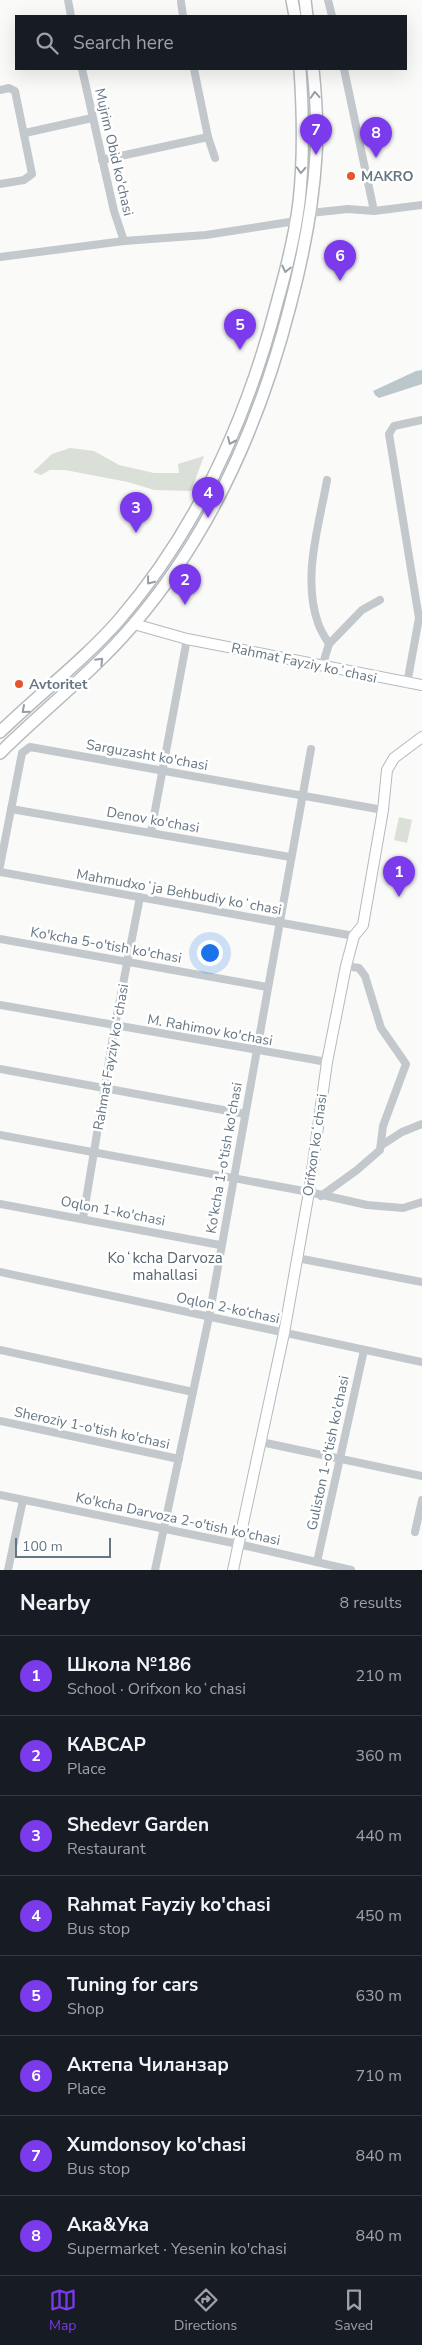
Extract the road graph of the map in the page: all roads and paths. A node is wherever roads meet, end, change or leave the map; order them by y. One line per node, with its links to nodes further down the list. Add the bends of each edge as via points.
1 (68, 0): 6 (street)
2 (328, 0): 8 (street)
3 (181, 2): 7 (street)
4 (306, 8): 5 (main road, via 300,14)
5 (293, 9)
6 (71, 15)
7 (183, 15)
8 (332, 15)
9 (82, 70): 15 (street, Mujrim Obid ko'chasi)
10 (194, 70): 19 (street)
11 (300, 70): 16 (main road)
12 (313, 70): 17 (main road, one-way to 12)
13 (344, 70): 24 (street)
14 (0, 90): 18 (street, via 9,88 15,91)
15 (92, 118): 18 (street); 21 (street, Mujrim Obid ko'chasi)
16 (303, 124): 17 (main road, via 310,120); 26 (main road, one-way to 26)
17 (317, 124): 25 (main road)
18 (25, 133): 22 (street, via 32,174 24,180)
19 (208, 137): 20 (street); 21 (street)
20 (215, 158)
21 (102, 160): 27 (street, Mujrim Obid ko'chasi)
22 (0, 184)
23 (422, 205): 24 (street)
24 (374, 212): 25 (street, via 348,209)
25 (310, 213): 30 (main road, via 298,276)
26 (296, 222): 27 (street, via 188,237); 29 (main road, one-way to 29)
27 (124, 241): 28 (street)
28 (0, 257)
29 (263, 353): 30 (main road, via 269,358); 33 (main road, one-way to 33, via 239,422)
30 (276, 356): 34 (main road, via 256,415)
31 (422, 420): 36 (street, via 398,424 389,434)
32 (327, 480): 39 (street, via 311,576 318,624)
33 (205, 494): 34 (main road, via 214,493); 43 (main road, one-way to 43, via 172,551 119,619 72,668)
34 (218, 501): 37 (main road, via 176,571)
35 (380, 600): 39 (street, via 362,610)
36 (421, 619): 41 (street)
37 (134, 624): 38 (street, Rahmat Fayziy koʻchasi); 46 (main road, one-way to 37, via 86,676)
38 (187, 639): 40 (street, Rahmat Fayziy koʻchasi); 47 (street)
39 (329, 644): 40 (street)
40 (322, 667): 41 (street, Rahmat Fayziy koʻchasi)
41 (407, 684): 42 (street, Rahmat Fayziy koʻchasi)
42 (422, 685)
43 (0, 732)
44 (422, 737): 50 (street, Orifxon koʻchasi, via 388,766)
45 (311, 749): 48 (street, Ko'kcha 1-o'tish ko'chasi)
46 (0, 753)
47 (163, 771): 48 (street, Sarguzasht ko'chasi); 49 (street, Sarguzasht ko'chasi, via 30,747 22,753); 51 (street)
48 (302, 795): 50 (street, Sarguzasht ko'chasi); 52 (street, Ko'kcha 1-o'tish ko'chasi)
49 (12, 809): 51 (street, Denov ko'chasi); 53 (street, Sarguzasht ko'chasi)
50 (383, 810): 57 (street, Orifxon koʻchasi, via 363,925)
51 (151, 832): 52 (street, Denov ko'chasi)
52 (290, 857): 56 (street, Ko'kcha 1-o'tish ko'chasi)
53 (0, 866)
54 (0, 872): 55 (street, Mahmudxoʻja Behbudiy koʻchasi)
55 (140, 897): 56 (street, Mahmudxoʻja Behbudiy koʻchasi); 59 (street, Rahmat Fayziy koʻchasi)
56 (278, 922): 57 (street, Mahmudxoʻja Behbudiy koʻchasi); 61 (street, Ko'kcha 1-o'tish ko'chasi)
57 (354, 936): 60 (street, Orifxon koʻchasi)
58 (0, 939): 59 (street, Ko'kcha 5-o'tish ko'chasi)
59 (128, 961): 61 (street, Ko'kcha 5-o'tish ko'chasi); 63 (street, Rahmat Fayziy koʻchasi)
60 (346, 966): 65 (street, Orifxon koʻchasi); 71 (street, via 359,968 365,976 381,1028 406,1064 383,1126)
61 (267, 987): 64 (street, Ko'kcha 1-o'tish ko'chasi)
62 (0, 1004): 63 (street, M. Rahimov ko'chasi)
63 (115, 1026): 64 (street, M. Rahimov ko'chasi); 67 (street, Rahmat Fayziy koʻchasi)
64 (256, 1051): 65 (street, M. Rahimov ko'chasi); 68 (street, Ko'kcha 1-o'tish ko'chasi)
65 (327, 1062): 74 (street, Orifxon koʻchasi)
66 (0, 1069): 67 (street)
67 (105, 1088): 68 (street); 72 (street, Rahmat Fayziy koʻchasi)
68 (245, 1114): 73 (street, Ko'kcha 1-o'tish ko'chasi)
69 (422, 1124): 71 (street)
70 (0, 1135): 72 (street)
71 (382, 1145): 75 (street, via 357,1170)
72 (95, 1153): 73 (street); 78 (street, Rahmat Fayziy koʻchasi)
73 (234, 1178): 74 (street); 79 (street, Ko'kcha 1-o'tish ko'chasi)
74 (309, 1192): 75 (street); 80 (street, Orifxon koʻchasi)
75 (321, 1196): 76 (street, via 402,1208)
76 (422, 1202)
77 (0, 1204): 78 (street, Oqlon 1-ko'chasi)
78 (83, 1218): 79 (street, Oqlon 1-ko'chasi)
79 (220, 1244): 83 (street, Ko'kcha 1-o'tish ko'chasi)
80 (297, 1258): 82 (street); 84 (street, Orifxon koʻchasi)
81 (0, 1274): 83 (street, Oqlon 2-ko‘chasi)
82 (422, 1282)
83 (209, 1317): 84 (street, Oqlon 2-ko‘chasi); 88 (street, Ko'kcha 1-o'tish ko'chasi)
84 (284, 1333): 86 (street, Oqlon 2-ko‘chasi); 90 (street, Orifxon koʻchasi)
85 (0, 1350): 88 (street)
86 (364, 1350): 87 (street, Oqlon 2-ko‘chasi); 91 (street, Guliston 1-o'tish ko'chasi)
87 (422, 1362)
88 (192, 1392): 92 (street, Ko'kcha 1-o'tish ko'chasi)
89 (0, 1421): 92 (street, Sheroziy 1-o'tish ko'chasi)
90 (261, 1442): 91 (street); 99 (street, Orifxon koʻchasi)
91 (339, 1458): 93 (street); 100 (street, Guliston 1-o'tish ko'chasi)
92 (179, 1459): 97 (street, Ko'kcha 1-o'tish ko'chasi)
93 (422, 1476)
94 (0, 1495): 95 (street, Ko'kcha Darvoza 2-o'tish ko'chasi)
95 (23, 1500): 97 (street, Ko'kcha Darvoza 2-o'tish ko'chasi); 101 (street)
96 (422, 1500): 98 (street)
97 (164, 1529): 99 (street, Ko'kcha Darvoza 2-o'tish ko'chasi); 102 (street, Ko'kcha 1-o'tish ko'chasi)
98 (415, 1532)
99 (238, 1544): 100 (street, Ko'kcha Darvoza 2-o'tish ko'chasi); 103 (street, Orifxon koʻchasi)
100 (317, 1562): 104 (street, Ko'kcha Darvoza 2-o'tish ko'chasi)
101 (8, 1570)
102 (155, 1570)
103 (233, 1570)
104 (351, 1570)

